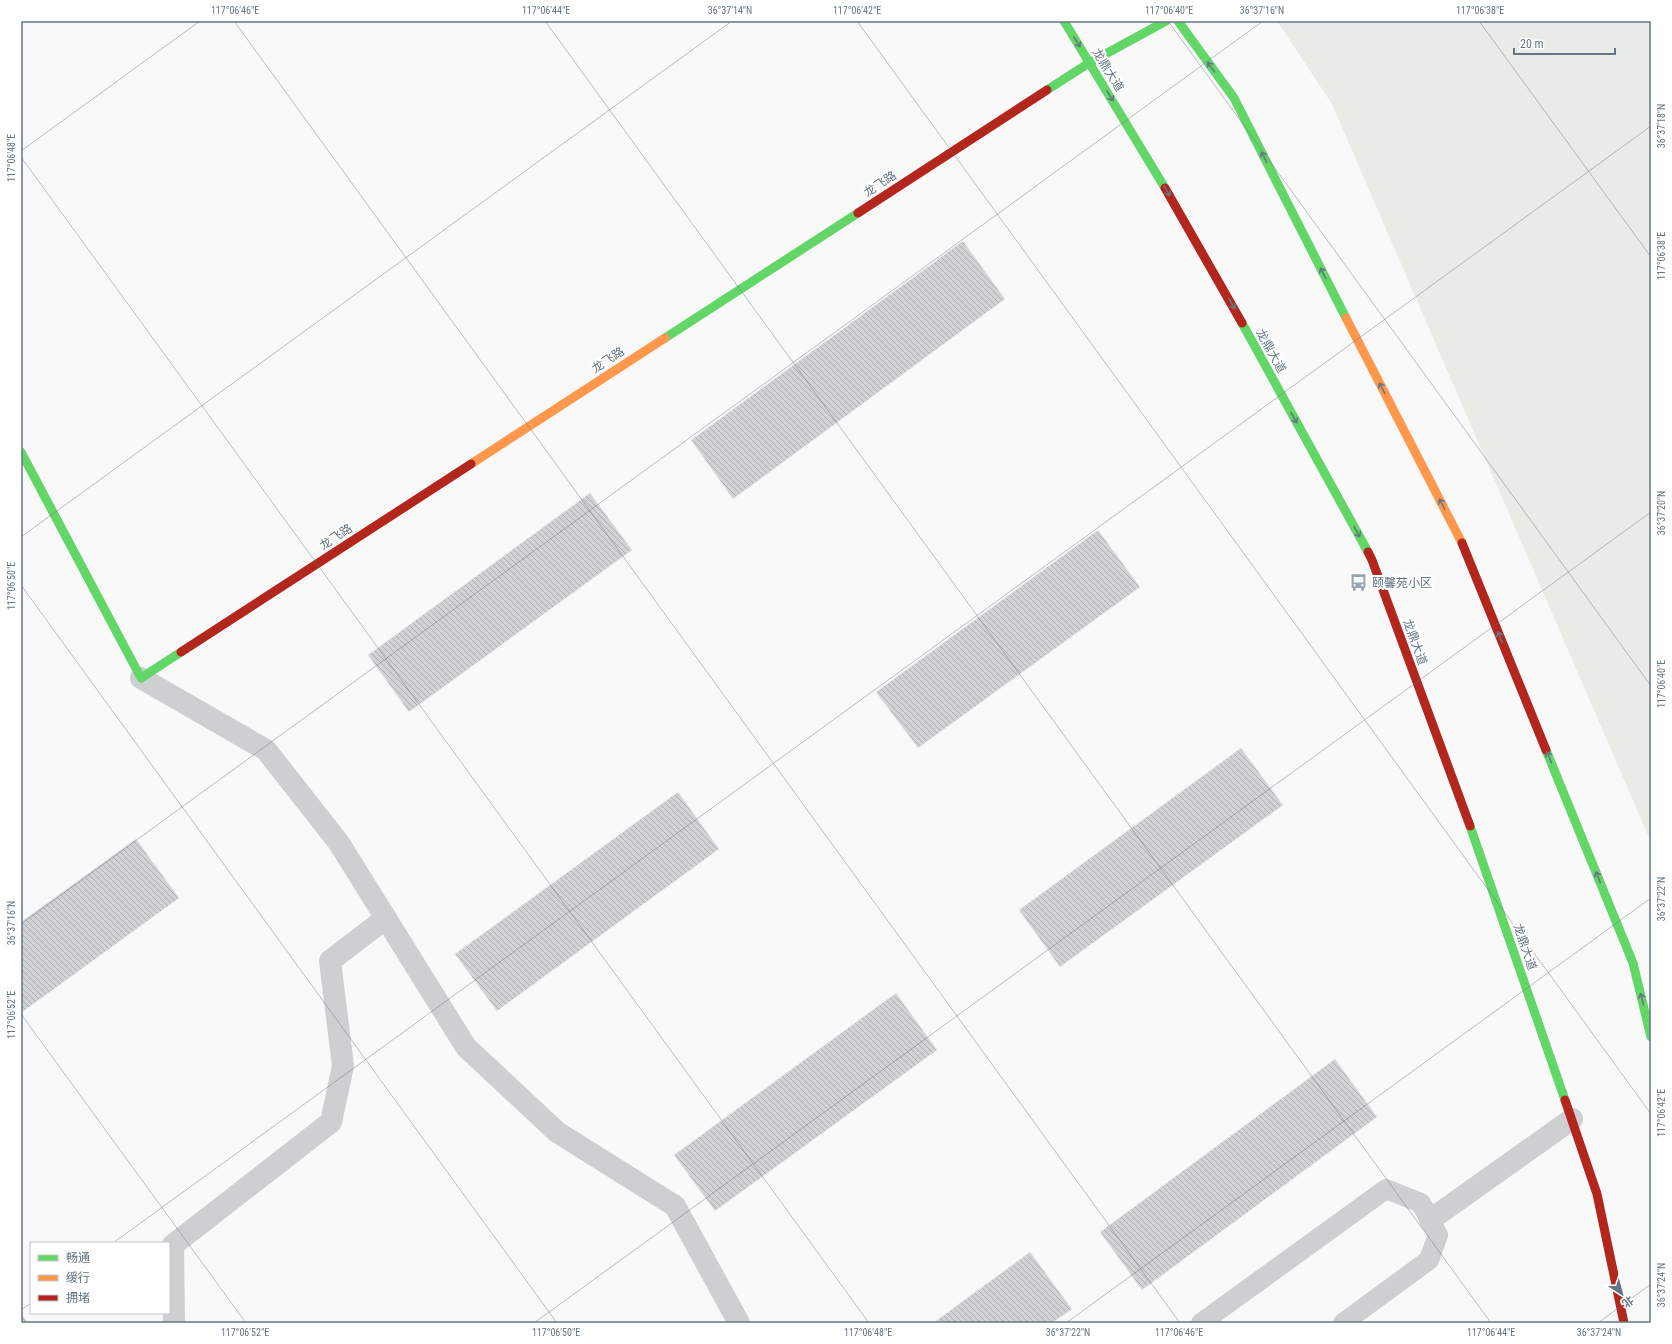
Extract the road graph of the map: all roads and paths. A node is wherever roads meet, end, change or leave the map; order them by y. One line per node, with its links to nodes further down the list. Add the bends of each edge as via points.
1 (1064, 21): 4 (main road, 龙鼎大道, one-way to 4)
2 (1166, 21): 4 (main road, 龙飞路)
3 (1178, 21): 8 (main road, one-way to 3, via 1633,963 1460,539 1234,98)
4 (1089, 63): 6 (main road, 龙飞路); 9 (main road, 龙鼎大道, one-way to 9, via 1213,270 1372,560 1476,841)
5 (21, 452): 6 (main road)
6 (141, 678): 7 (street, via 266,750 339,843)
7 (386, 918): 11 (street, via 330,961 343,1066 331,1122 173,1244); 12 (street, via 466,1047 557,1132 675,1206)
8 (1651, 1037)
9 (1572, 1119): 10 (street); 15 (main road, 龙鼎大道, via 1598,1194)
10 (1430, 1220): 13 (lane, via 1421,1203 1386,1189); 14 (lane, via 1438,1235 1429,1260)
11 (174, 1323)
12 (739, 1323)
13 (1201, 1323)
14 (1343, 1323)
15 (1624, 1323)

